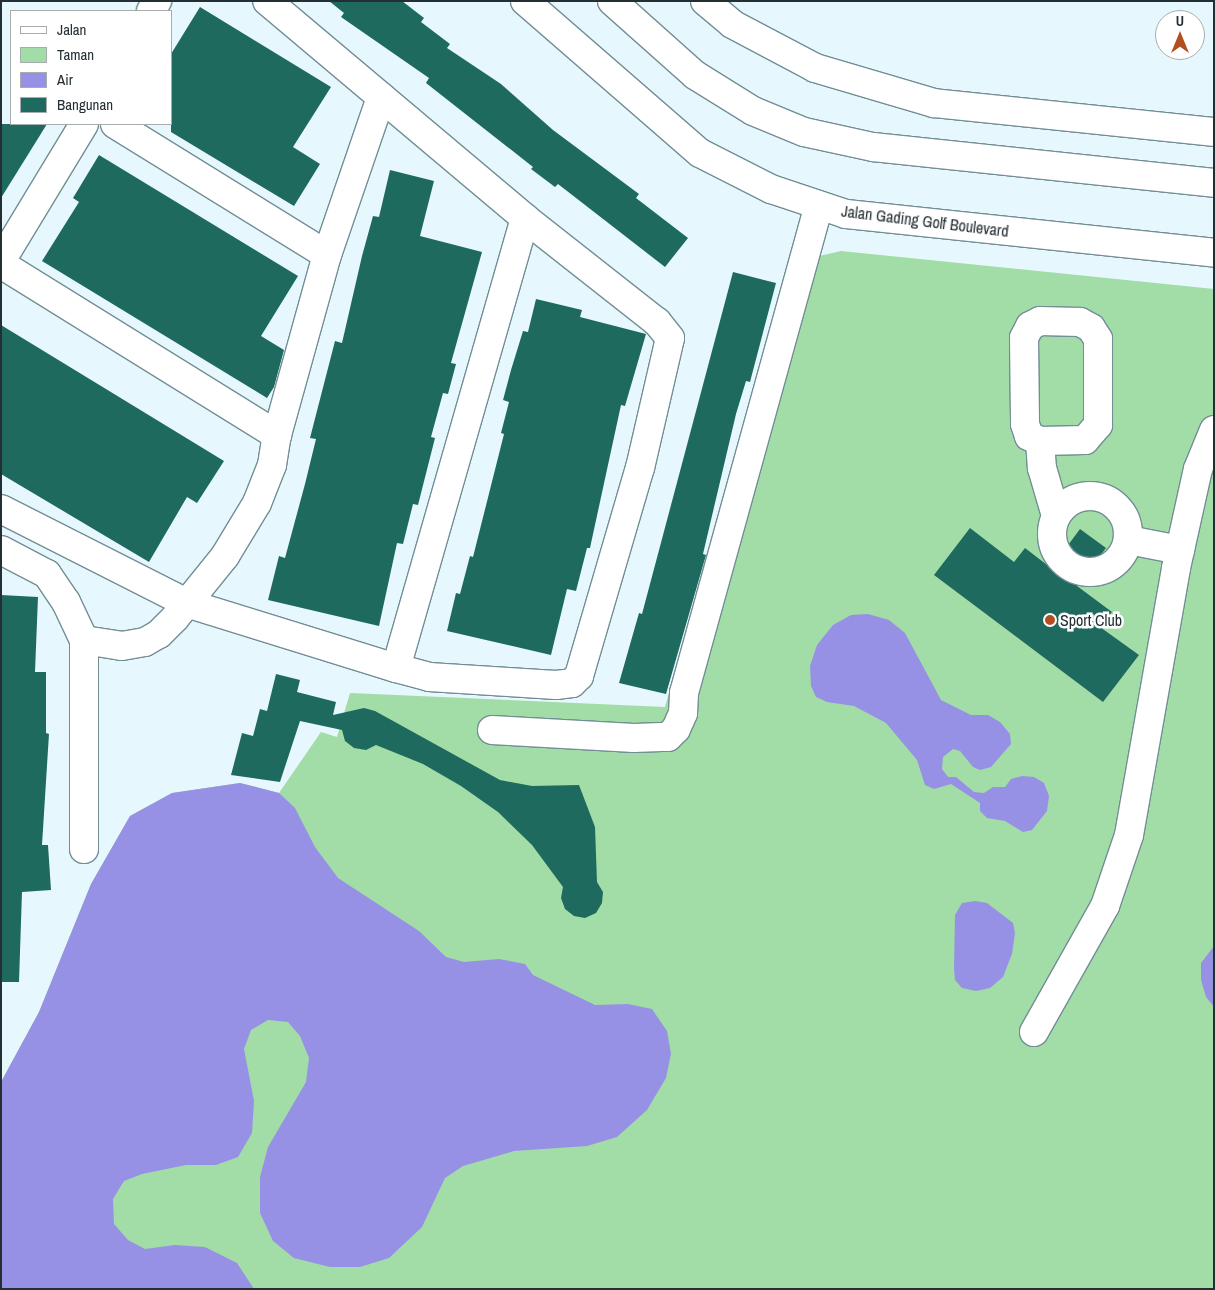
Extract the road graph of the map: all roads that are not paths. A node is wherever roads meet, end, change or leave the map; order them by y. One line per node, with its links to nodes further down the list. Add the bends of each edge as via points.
1 (267, 1): 5 (street)
2 (524, 1): 10 (street, Jalan Gading Golf Boulevard, via 700,153 771,189)
3 (612, 1): 9 (street, via 695,75 753,111 804,132 873,147)
4 (705, 1): 8 (street, via 732,24 816,68 934,103)
5 (381, 97): 11 (street); 13 (street)
6 (83, 125): 14 (street)
7 (117, 125): 13 (street)
8 (1214, 132)
9 (1214, 183)
10 (819, 205): 12 (street, Jalan Gading Golf Boulevard, via 846,214); 26 (street, via 684,693 668,716 653,730 634,738)
11 (525, 218): 25 (street); 25 (street, via 657,322 670,338 640,468 618,545 580,676 572,682 556,685 429,677)
12 (1214, 253)
13 (327, 255): 16 (street)
14 (1, 263): 16 (street)
15 (1214, 430): 22 (street, via 1198,469)
16 (277, 435): 23 (street, via 272,465 256,503 225,556)
17 (1040, 441): 17 (street, via 1029,436 1025,424 1024,338 1030,326 1040,321 1080,322 1091,328 1098,339 1098,425 1085,440); 19 (street, via 1042,468)
18 (1, 508): 23 (street)
19 (1056, 516): 20 (street, via 1068,502 1085,496 1103,498 1118,507 1127,522); 20 (street, via 1052,537 1060,557 1071,567 1085,572 1100,571 1113,565 1123,554)
20 (1128, 540): 22 (street)
21 (1, 550): 24 (street, via 47,574 66,602)
22 (1180, 550): 28 (street, via 1129,835 1105,906)
23 (186, 603): 24 (street, via 159,634 145,642 122,646); 25 (street)
24 (84, 640): 27 (street)
25 (396, 668)
26 (492, 730)
27 (84, 849)
28 (1034, 1032)

